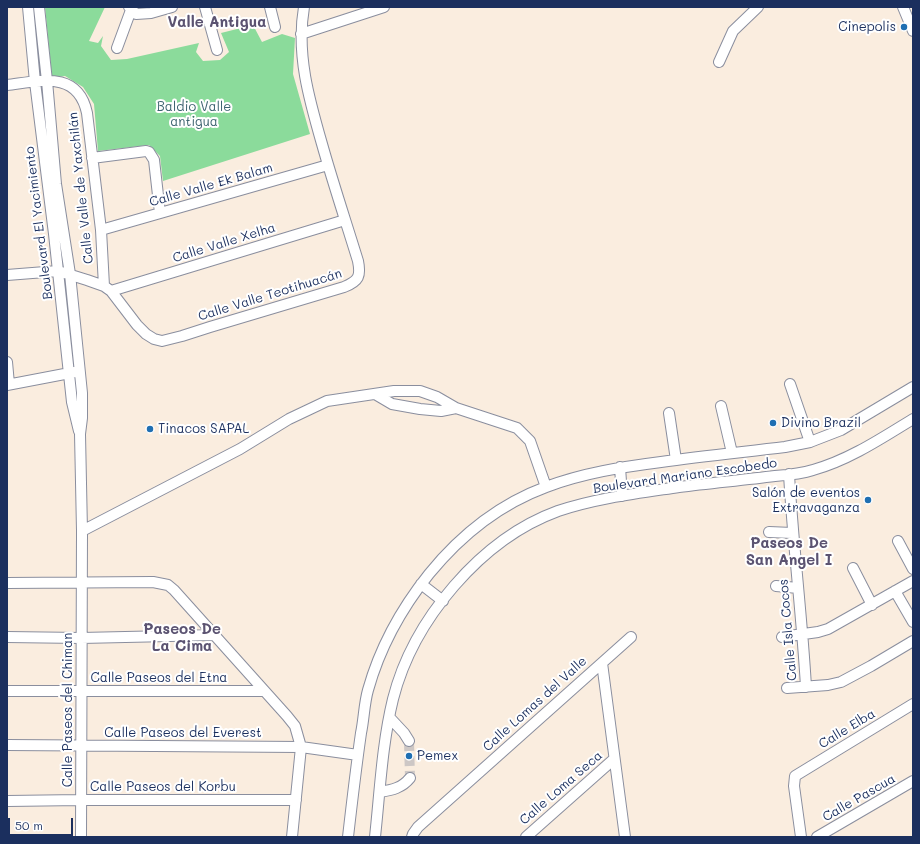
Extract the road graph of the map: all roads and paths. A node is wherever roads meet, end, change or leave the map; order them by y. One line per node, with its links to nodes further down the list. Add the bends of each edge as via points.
1 (28, 7): 18 (street, Boulevard El Yacimiento)
2 (39, 7): 17 (street, Boulevard El Yacimiento)
3 (172, 7): 10 (street, via 142,14 136,14)
4 (205, 7): 15 (street)
5 (270, 7): 11 (street)
6 (304, 7): 13 (street, Calle Valle Teotihuacán)
7 (384, 7): 13 (street)
8 (758, 7): 16 (street, via 733,31)
9 (903, 7): 12 (street)
10 (130, 9): 14 (street)
11 (275, 27)
12 (913, 31)
13 (301, 34): 21 (street, Calle Valle Teotihuacán, via 306,89)
14 (117, 48)
15 (216, 50)
16 (720, 62)
17 (47, 81): 18 (street, Calle Valle de Yaxchilán); 20 (street, Calle Valle de Yaxchilán, via 68,84 81,96 87,113); 26 (street, Boulevard El Yacimiento, via 56,184)
18 (35, 82): 19 (street, Calle Valle de Yaxchilán); 25 (street, Boulevard El Yacimiento)
19 (7, 85)
20 (92, 158): 22 (street, via 149,152 154,160); 24 (street, Calle Valle de Yaxchilán)
21 (328, 165): 22 (street, Calle Valle Ek Balam); 23 (street, Calle Valle Teotihuacán)
22 (160, 213): 24 (street, Calle Valle Ek Balam)
23 (345, 220): 28 (street, Calle Valle Xelha); 28 (street, Calle Valle Teotihuacán, via 360,268 355,282 182,336 162,340 146,334)
24 (101, 230): 28 (street, Calle Valle de Yaxchilán)
25 (58, 272): 26 (street); 27 (street); 31 (street, Boulevard El Yacimiento)
26 (70, 274): 28 (street); 30 (street, Boulevard El Yacimiento)
27 (7, 275)
28 (107, 288)
29 (7, 362): 33 (street)
30 (80, 371): 31 (street); 40 (street, Boulevard El Yacimiento, via 83,407)
31 (69, 373): 33 (street); 40 (street, Boulevard El Yacimiento, via 72,402)
32 (790, 384): 41 (street)
33 (8, 385)
34 (913, 387): 41 (street, Boulevard Mariano Escobedo, via 841,430)
35 (375, 394): 37 (street, via 392,404 420,409 441,411); 37 (street, via 420,391 437,396); 48 (street, via 327,401)
36 (721, 406): 42 (street)
37 (456, 408): 46 (street, via 517,428 530,441)
38 (669, 413): 43 (street)
39 (913, 419): 45 (street, Boulevard Mariano Escobedo, via 832,463 812,471)
40 (80, 434): 48 (street, Boulevard El Yacimiento)
41 (810, 442): 42 (street, Boulevard Mariano Escobedo)
42 (732, 453): 43 (street, Boulevard Mariano Escobedo)
43 (676, 460): 44 (street, Boulevard Mariano Escobedo)
44 (620, 467): 46 (street, Boulevard Mariano Escobedo, via 586,474); 47 (street)
45 (789, 474): 47 (street, Boulevard Mariano Escobedo); 50 (street, Calle Isla Cocos)
46 (546, 487): 57 (street, Boulevard Mariano Escobedo, via 487,518 457,543)
47 (622, 496): 61 (street, Boulevard Mariano Escobedo, via 557,512 528,525 480,559)
48 (82, 531): 56 (street, Boulevard El Yacimiento)
49 (769, 532): 50 (street)
50 (792, 532): 59 (street, Calle Isla Cocos)
51 (898, 541): 53 (street)
52 (853, 568): 62 (street)
53 (913, 570)
54 (913, 581): 60 (street)
55 (7, 583): 56 (street)
56 (82, 583): 65 (street, via 153,582 168,585); 69 (street, Calle Paseos del Chiman)
57 (421, 584): 61 (street); 83 (street, Boulevard Mariano Escobedo, via 405,606 376,665 368,692)
58 (776, 586): 59 (street)
59 (798, 588): 64 (street, Calle Isla Cocos)
60 (895, 591): 62 (street); 63 (street)
61 (443, 601): 78 (street, Boulevard Mariano Escobedo, via 427,623 402,672 393,698)
62 (872, 605): 64 (street, via 828,629)
63 (913, 622)
64 (803, 633): 68 (street); 72 (street, Calle Isla Cocos)
65 (214, 635): 69 (street); 76 (street)
66 (7, 637): 69 (street)
67 (631, 637): 71 (street)
68 (782, 637)
69 (81, 638): 75 (street, Calle Paseos del Chiman)
70 (913, 641): 72 (street, via 841,682)
71 (602, 662): 84 (street, Calle Lomas del Valle); 95 (street, Calle Lomas del Valle, via 418,827)
72 (806, 687): 73 (street)
73 (787, 688)
74 (7, 691): 75 (street, Calle Paseos del Etna)
75 (82, 691): 76 (street, Calle Paseos del Etna); 81 (street, Calle Paseos del Chiman)
76 (264, 691): 82 (street, via 295,726)
77 (913, 704): 98 (street, Calle Elba, via 795,776)
78 (390, 718): 79 (street); 87 (street, Boulevard Mariano Escobedo, via 384,747)
79 (409, 741)
80 (7, 745): 81 (street, Calle Paseos del Everest)
81 (81, 746): 82 (street, Calle Paseos del Everest); 88 (street, Calle Paseos del Chiman)
82 (301, 747): 83 (street, Calle Paseos del Everest); 89 (street)
83 (358, 755): 93 (street, Boulevard Mariano Escobedo)
84 (614, 759): 96 (street, Calle Loma Seca); 97 (street, Calle Lomas del Valle)
85 (410, 778): 87 (street, via 397,788)
86 (913, 781): 99 (street, Calle Pascua)
87 (380, 792): 94 (street, Boulevard Mariano Escobedo)
88 (81, 800): 89 (street, Calle Paseos del Korbu); 90 (street, Calle Paseos del Korbu); 91 (street, Calle Paseos del Chiman)
89 (296, 800): 92 (street)
90 (7, 801)
91 (81, 837)
92 (292, 837)
93 (348, 837)
94 (375, 837)
95 (412, 837)
96 (526, 837)
97 (625, 837)
98 (799, 837)
99 (817, 837)

